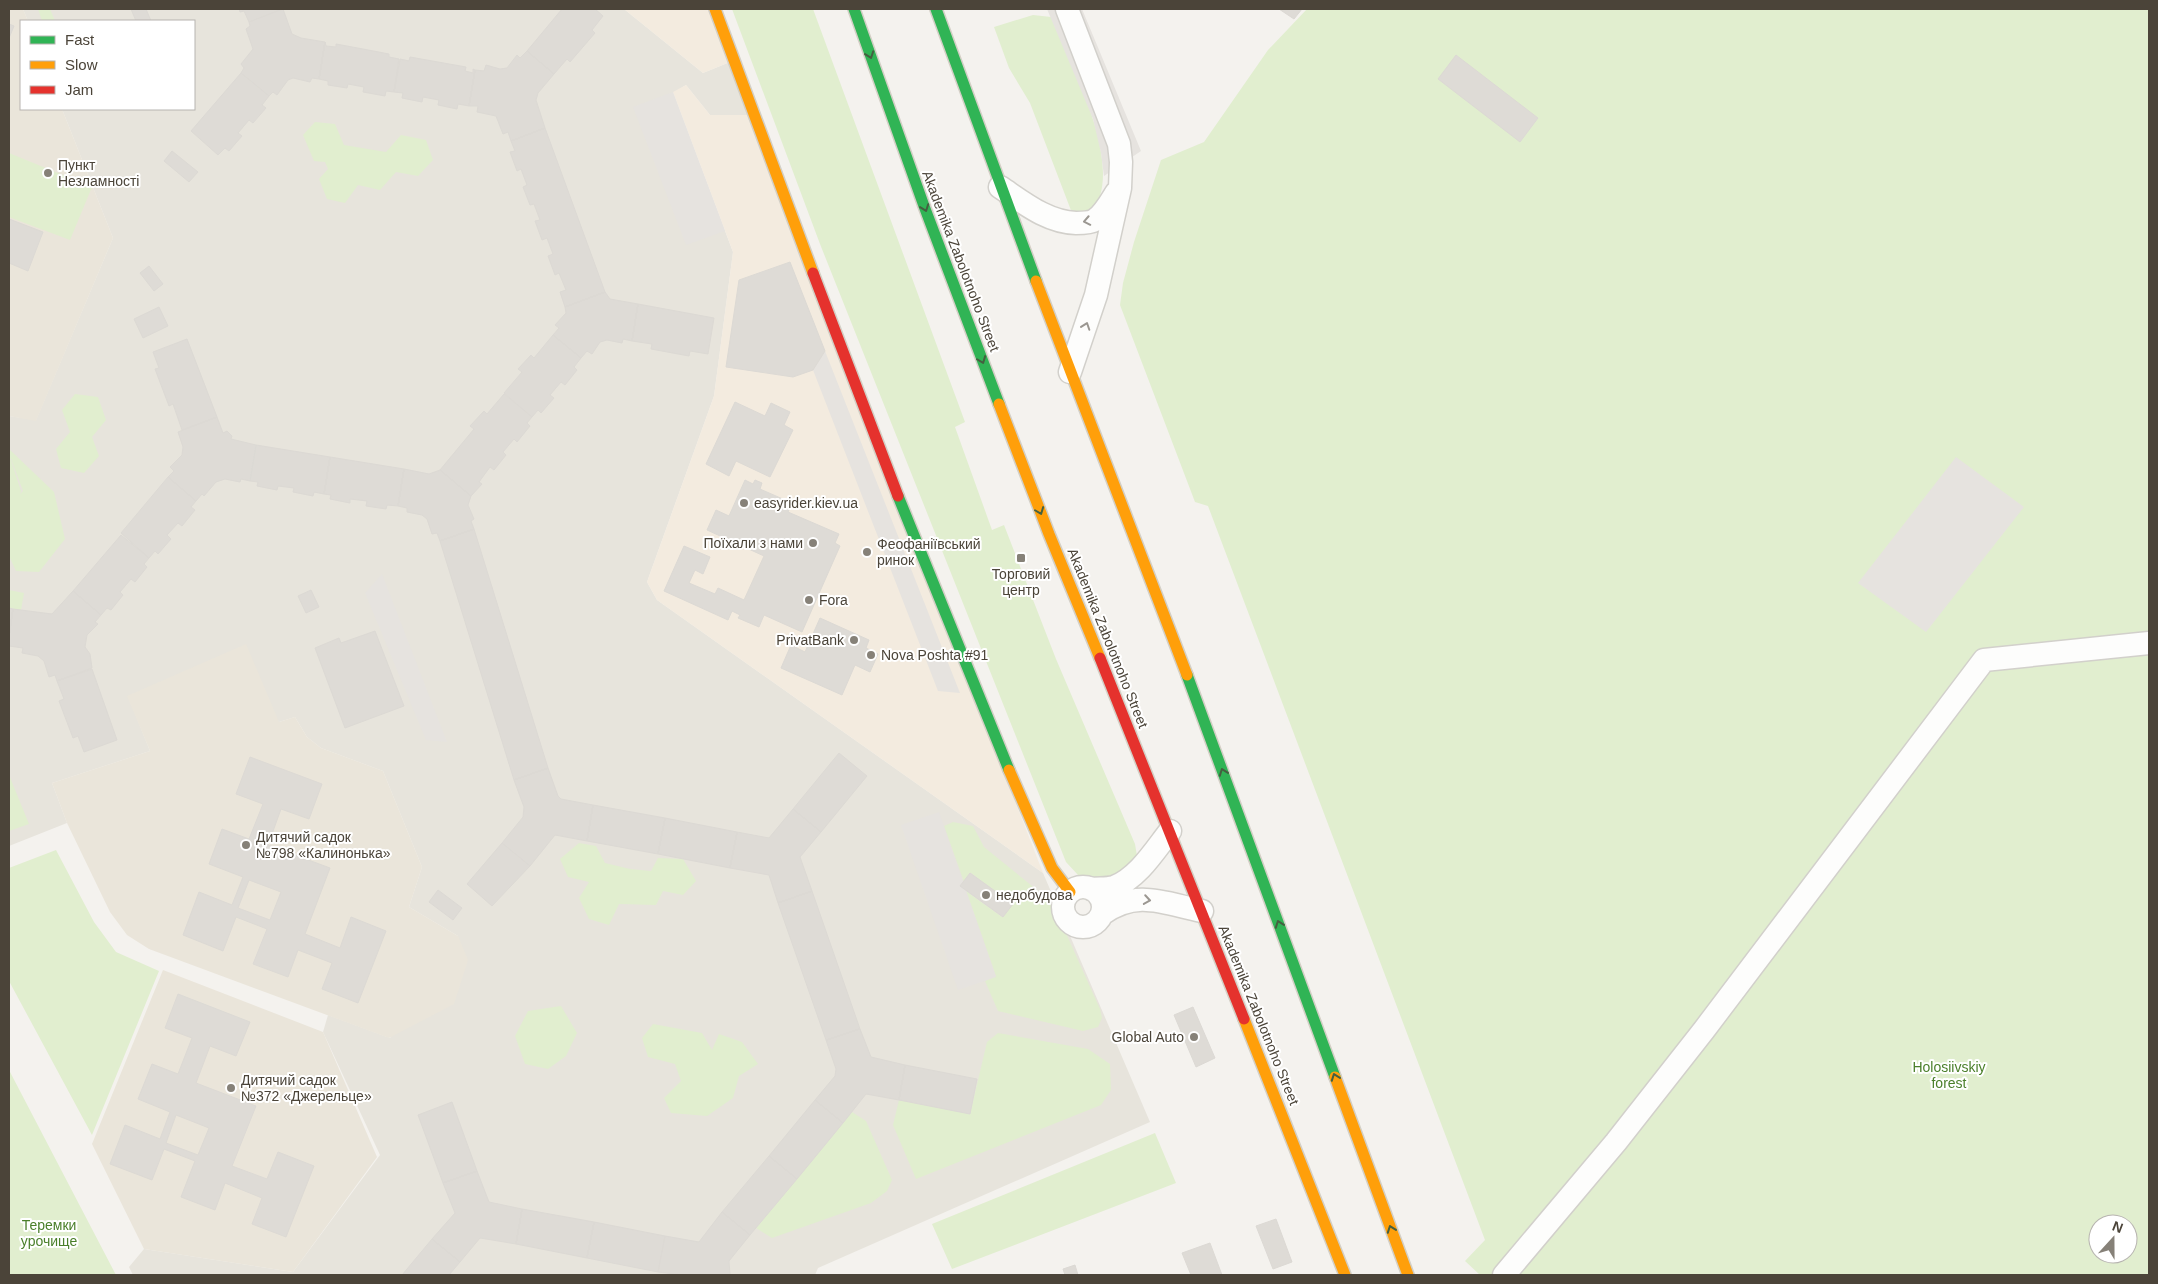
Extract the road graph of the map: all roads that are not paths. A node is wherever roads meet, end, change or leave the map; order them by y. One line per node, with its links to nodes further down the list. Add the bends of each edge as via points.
1 (716, 9): 10 (main road, via 863,409 1028,817 1052,868)
2 (854, 9): 9 (main road, Akademika Zabolotnoho Street, one-way to 9, via 924,206 1049,534)
3 (936, 9): 5 (main road)
4 (1067, 9): 6 (street, via 1119,144)
5 (1000, 187): 6 (street, one-way to 5, via 1094,220 1083,223 1060,222 1041,214); 7 (main road)
6 (1120, 188): 7 (street, one-way to 6, via 1096,295)
7 (1070, 372): 14 (main road, one-way to 7, via 1185,668)
8 (2149, 642): 15 (street, via 1984,660 1704,1030)
9 (1170, 831): 10 (street, via 1126,880 1114,886); 11 (main road, Akademika Zabolotnoho Street)
10 (1080, 890): 12 (street, via 1099,894); 12 (street, via 1064,903 1065,915 1074,924 1087,926)
11 (1202, 911): 12 (street, one-way to 11, via 1125,900 1140,898); 13 (main road, Akademika Zabolotnoho Street)
12 (1102, 914)
13 (1345, 1275)
14 (1408, 1275)
15 (1504, 1275)

